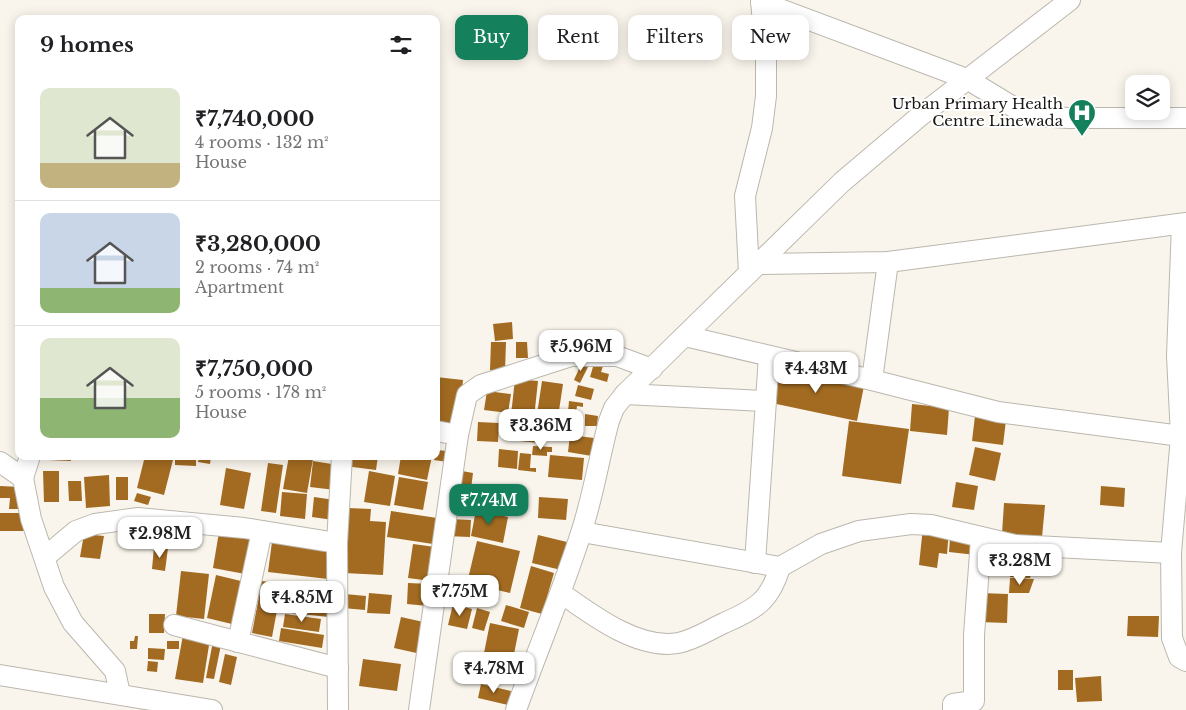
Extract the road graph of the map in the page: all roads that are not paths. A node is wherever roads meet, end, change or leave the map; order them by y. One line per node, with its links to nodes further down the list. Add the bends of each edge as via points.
1 (1070, 0): 3 (street)
2 (761, 1): 3 (street); 7 (street, via 766,96 762,128 745,196)
3 (967, 79): 4 (street, via 1015,108 1039,116); 7 (street, via 842,182)
4 (1186, 118)
5 (1184, 223): 6 (street); 14 (street, via 1177,356)
6 (888, 262): 7 (street); 11 (street)
7 (753, 268): 8 (street)
8 (685, 336): 9 (street); 10 (street)
9 (769, 356): 11 (street); 13 (street)
10 (652, 369): 12 (street); 16 (street, via 617,356 571,356 481,385 468,395)
11 (872, 380): 17 (street, via 998,412)
12 (625, 394): 13 (street); 23 (street, via 614,408 609,422)
13 (766, 402): 28 (street)
14 (1183, 408): 17 (street)
15 (440, 432): 16 (street)
16 (458, 435): 40 (street)
17 (1181, 436): 26 (street)
18 (29, 460): 21 (street)
19 (342, 460): 25 (street)
20 (0, 462): 21 (street)
21 (23, 478): 27 (street, via 31,519)
22 (262, 531): 25 (street); 27 (street, via 138,518 116,520 76,531); 33 (street)
23 (582, 532): 28 (street); 31 (street)
24 (981, 538): 26 (street, via 1015,545); 29 (street, via 931,525 892,525 859,531 821,544); 42 (street, via 974,635 974,701 953,704)
25 (337, 543): 35 (street)
26 (1170, 553): 30 (street)
27 (45, 557): 37 (street, via 54,587 73,624 115,671)
28 (756, 563): 29 (street)
29 (780, 567): 31 (street, via 768,597 756,608 678,643 632,636 599,620)
30 (1179, 587): 34 (street, via 1172,638 1179,658)
31 (561, 594): 41 (street)
32 (174, 625): 33 (street)
33 (238, 642): 35 (street)
34 (1186, 661)
35 (338, 668): 39 (street)
36 (0, 675): 37 (street)
37 (120, 694): 38 (street)
38 (212, 710)
39 (338, 710)
40 (419, 710)
41 (516, 710)
42 (953, 710)

